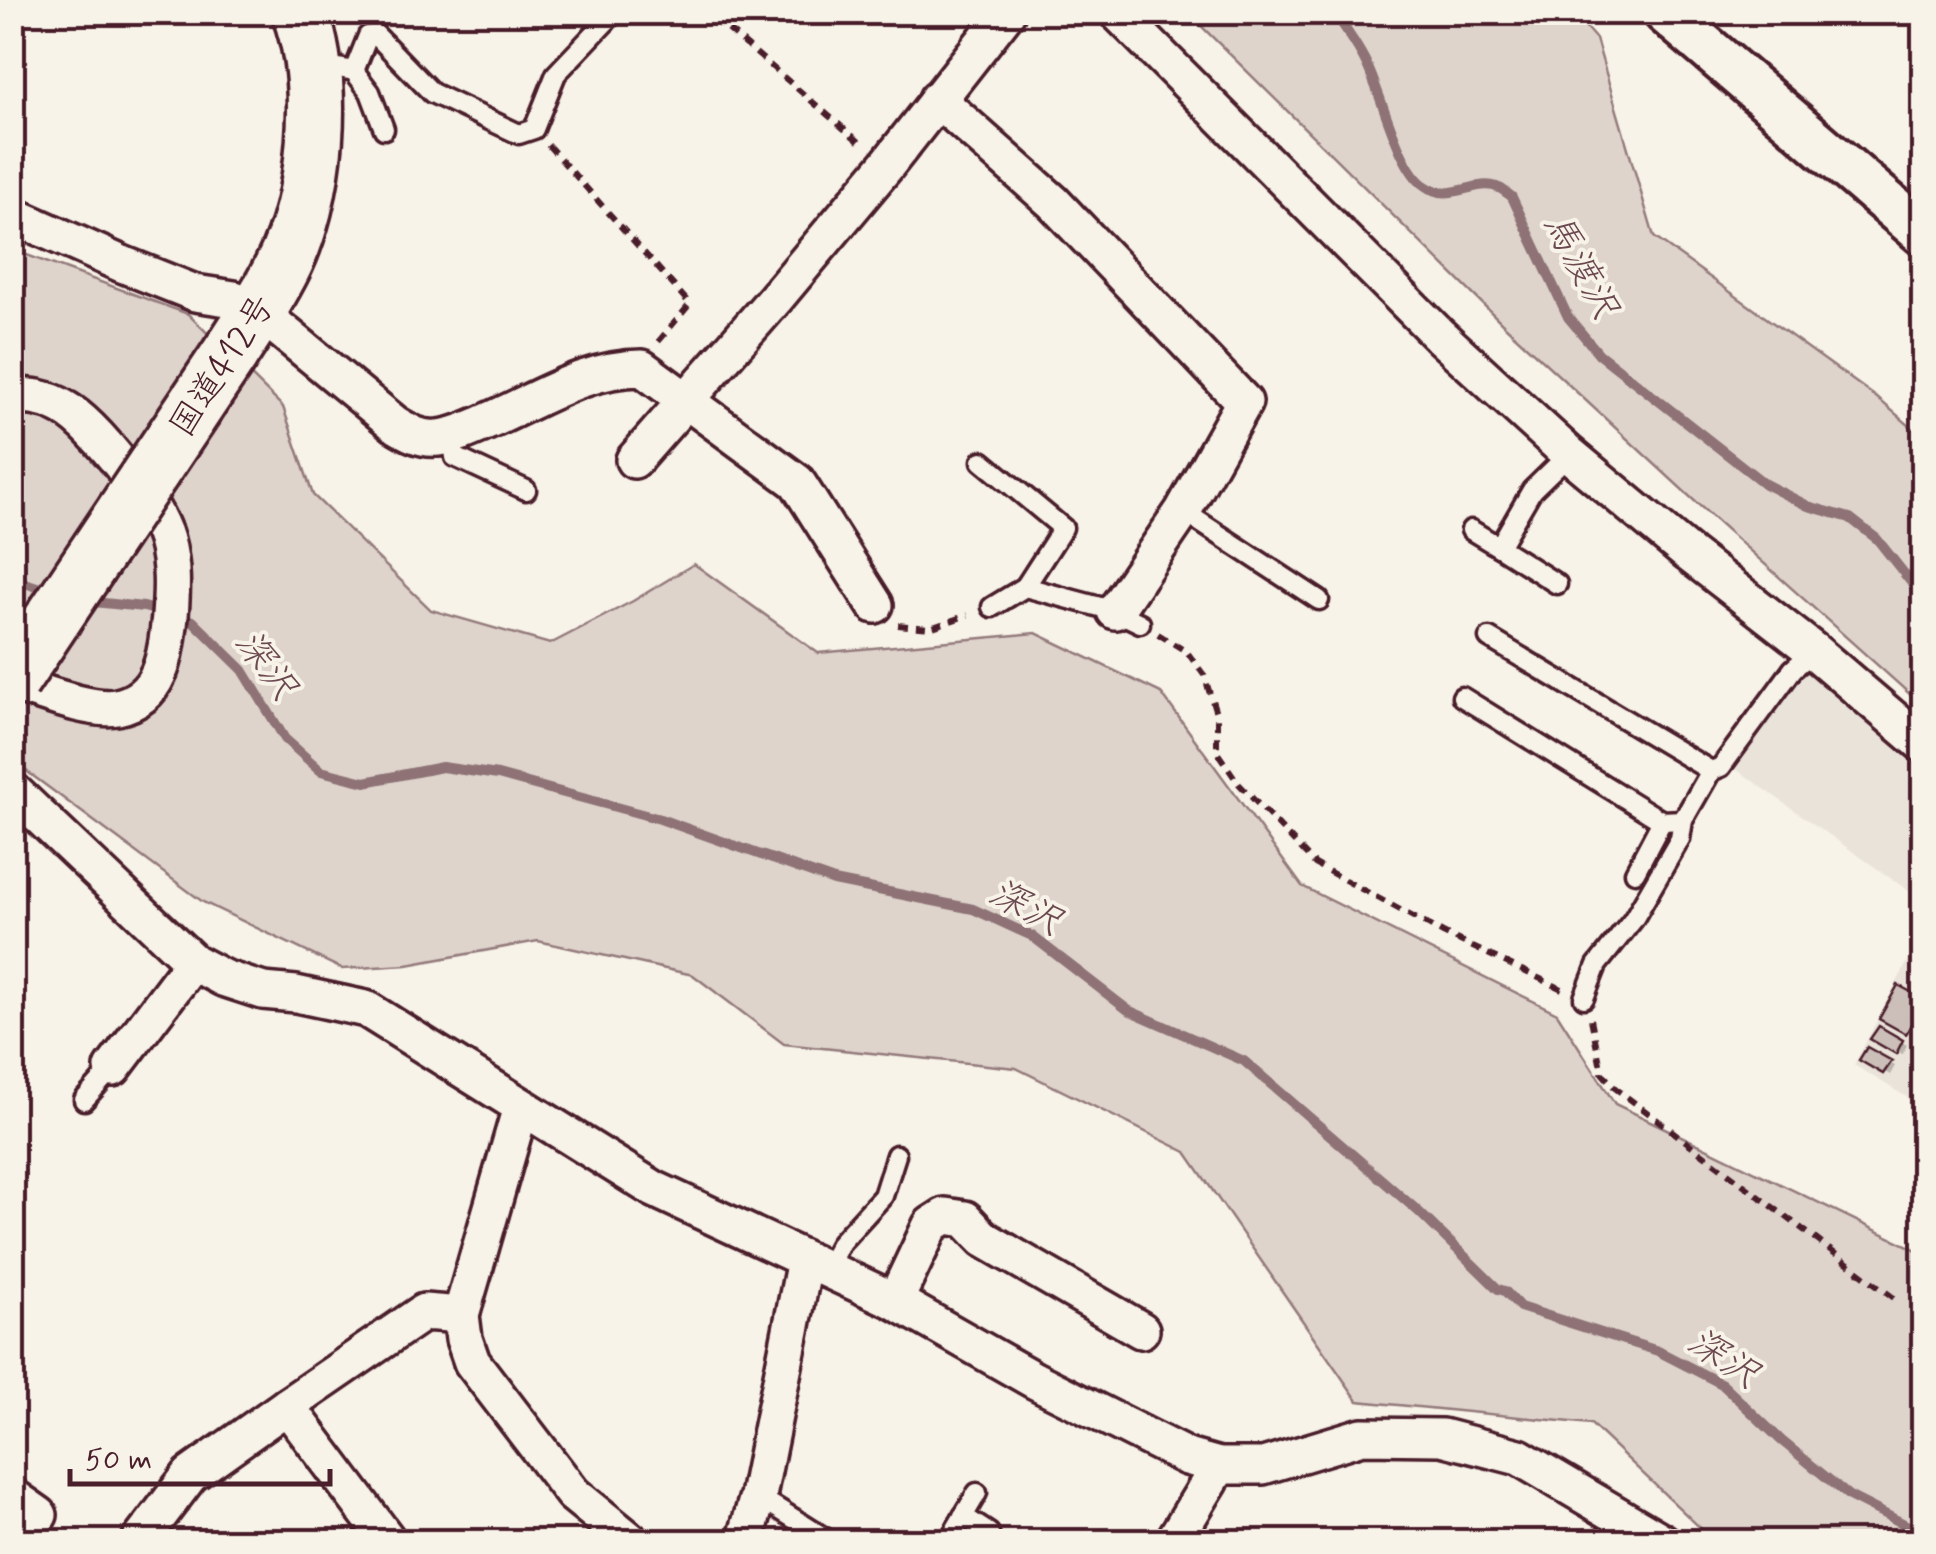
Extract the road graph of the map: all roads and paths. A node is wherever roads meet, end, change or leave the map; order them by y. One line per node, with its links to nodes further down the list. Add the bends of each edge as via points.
1 (615, 12): 6 (lane, via 556,74 534,129 519,134 432,93 374,34)
2 (678, 12): 8 (path, via 723,25)
3 (1007, 12): 7 (street)
4 (1117, 12): 18 (street, via 1440,336)
5 (1665, 12): 12 (street)
6 (322, 49): 9 (lane, via 370,92); 13 (highway, 国道412号, via 304,209 284,266)
7 (937, 99): 16 (street); 22 (street, via 1053,202 1244,402)
8 (834, 119)
9 (384, 129)
10 (545, 141): 14 (path, via 690,304)
11 (12, 215): 13 (street, via 195,294 234,299)
12 (1924, 234)
13 (244, 332): 17 (street, via 414,436); 33 (highway, 国道412号, bridge)
14 (642, 368): 16 (street); 17 (street, via 616,368 573,382)
15 (12, 396): 33 (street, via 40,397 68,410 108,448 166,538 172,582 166,656 141,697 95,708)
16 (686, 402): 19 (street); 28 (street, via 797,482)
17 (452, 435): 21 (lane, via 455,456)
18 (1568, 454): 24 (lane, via 1532,490); 32 (street)
19 (634, 460)
20 (982, 461): 26 (lane, via 1063,528)
21 (526, 490)
22 (1183, 511): 27 (lane); 30 (street)
23 (1471, 530): 24 (lane)
24 (1498, 546): 25 (lane)
25 (1557, 584)
26 (1025, 587): 29 (lane); 30 (lane)
27 (1319, 600)
28 (875, 605): 29 (path, via 895,625 930,628)
29 (992, 607)
30 (1128, 617): 42 (path, via 1186,652 1204,674 1217,716 1217,752 1315,864)
31 (1489, 638): 36 (lane)
32 (1814, 651): 35 (street); 36 (lane, via 1793,669 1721,766)
33 (12, 682)
34 (1462, 697): 38 (lane)
35 (1924, 745)
36 (1710, 771): 39 (lane)
37 (12, 790): 41 (street)
38 (1662, 820): 39 (lane); 40 (lane)
39 (1683, 820): 42 (lane, via 1680,839 1633,920 1597,965)
40 (1634, 872)
41 (193, 962): 43 (street); 45 (street, via 263,991 366,1008)
42 (1584, 998): 48 (path, via 1602,1074 1615,1088)
43 (113, 1068): 44 (lane)
44 (84, 1100)
45 (521, 1107): 47 (street, via 654,1189); 51 (street)
46 (896, 1155): 47 (lane, via 883,1196)
47 (815, 1265): 49 (street); 55 (street)
48 (1894, 1298)
49 (895, 1301): 50 (street, via 931,1225 944,1216 965,1219 984,1239 1014,1240); 53 (street, via 1083,1406 1188,1458)
50 (1127, 1312)
51 (461, 1315): 52 (street, via 424,1312); 60 (street, via 472,1362 573,1494)
52 (287, 1406): 58 (street); 59 (street, via 190,1475)
53 (1219, 1466): 64 (street); 65 (street, via 1263,1466 1362,1436 1442,1438 1519,1457)
54 (977, 1493): 56 (lane)
55 (758, 1496): 61 (street); 62 (lane)
56 (963, 1516): 57 (lane); 63 (lane)
57 (989, 1532)
58 (383, 1539)
59 (139, 1542)
60 (632, 1542)
61 (746, 1542)
62 (831, 1542)
63 (948, 1542)
64 (1174, 1542)
65 (1663, 1542)

